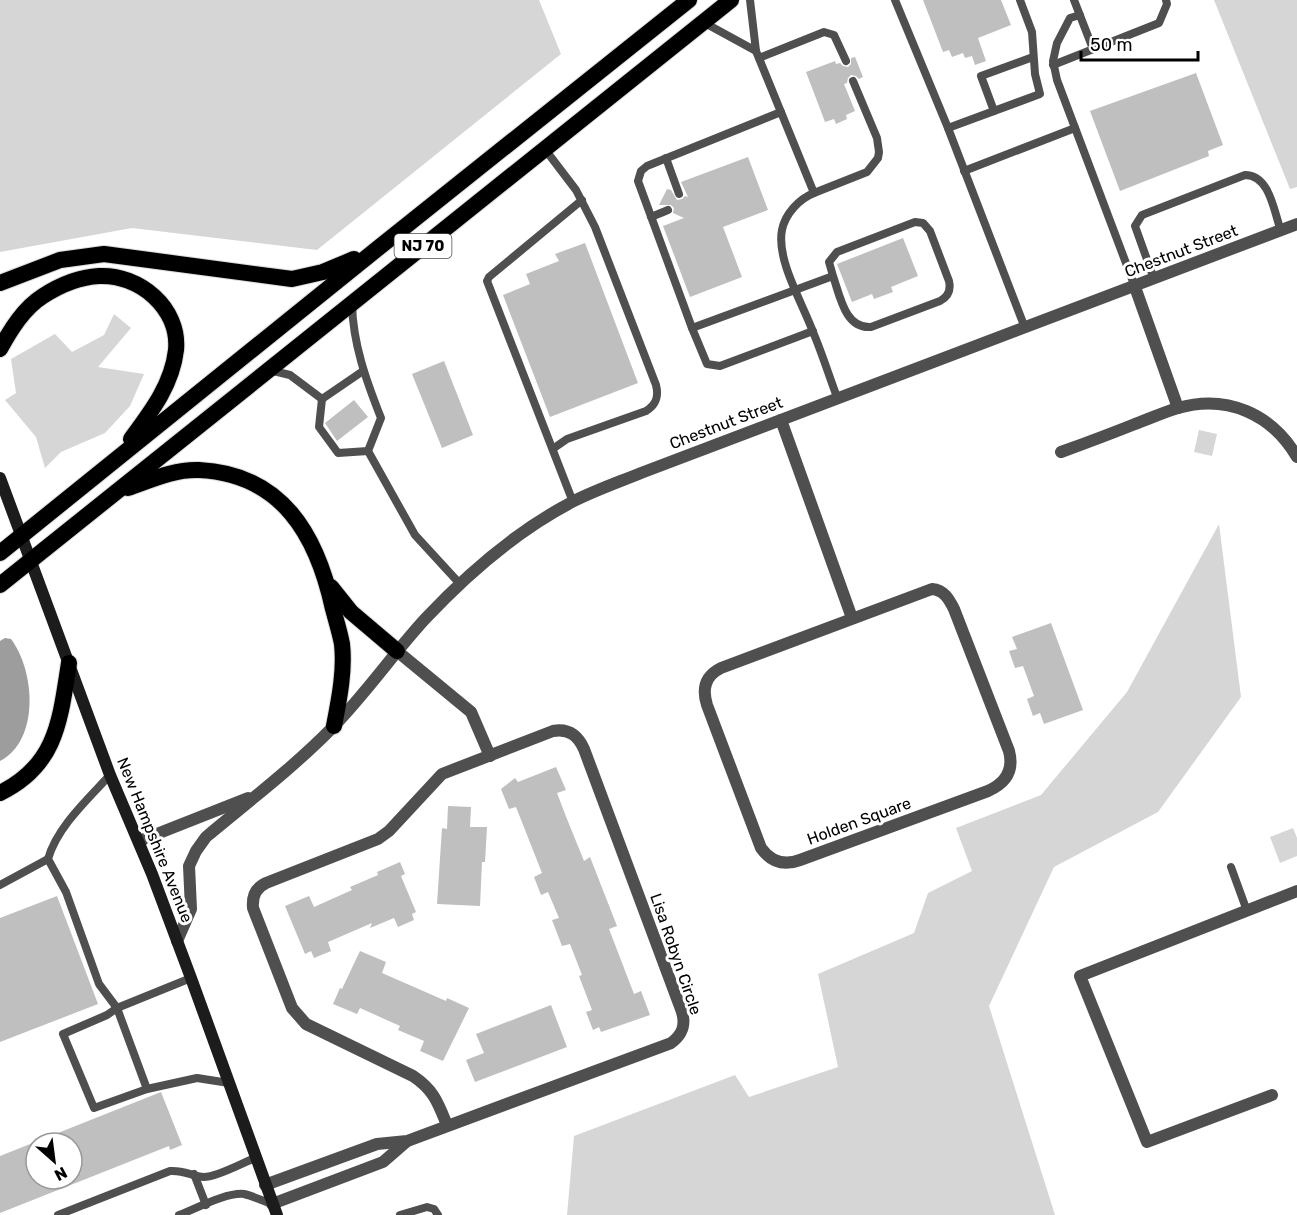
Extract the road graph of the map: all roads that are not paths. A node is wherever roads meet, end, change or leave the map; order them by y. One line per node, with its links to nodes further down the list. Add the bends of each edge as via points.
1 (689, 0): 30 (highway, NJ 70)
2 (731, 0): 9 (highway, NJ 70)
3 (750, 0): 11 (lane)
4 (895, 0): 18 (lane)
5 (1020, 0): 12 (lane, via 1032,32)
6 (1074, 0): 8 (lane)
7 (1166, 0): 10 (lane, via 1159,23)
8 (1080, 15): 10 (lane); 14 (lane, via 1070,18 1057,43)
9 (703, 22): 11 (lane); 20 (highway, NJ 70)
10 (1093, 49): 14 (lane)
11 (758, 54): 13 (lane, via 824,32 834,34); 17 (lane)
12 (1033, 57): 16 (lane, via 1040,94); 16 (lane, via 981,76)
13 (846, 61)
14 (1053, 65): 19 (lane)
15 (854, 81): 23 (lane, via 877,138 878,158 867,172)
16 (994, 111): 18 (lane)
17 (781, 112): 21 (lane); 23 (lane)
18 (948, 128): 22 (lane)
19 (1075, 128): 22 (lane); 34 (lane)
20 (544, 148): 25 (lane); 36 (highway, NJ 70)
21 (666, 158): 24 (lane); 27 (lane, via 643,168 637,177)
22 (964, 171): 38 (lane)
23 (814, 193): 35 (lane, via 803,197 793,208 782,230 784,256)
24 (679, 194)
25 (582, 200): 47 (lane, via 487,281); 47 (lane, via 658,396 646,411 567,439)
26 (668, 210): 27 (lane)
27 (651, 217): 37 (lane)
28 (1297, 224): 29 (street, Chestnut Street)
29 (1281, 231): 32 (street, Chestnut Street); 32 (lane, via 1261,180 1245,175 1142,215 1135,226)
30 (376, 249): 33 (highway, via 323,273 292,279 104,254 60,260); 50 (highway, NJ 70)
31 (833, 276): 31 (lane, via 829,262 837,252 918,222 930,231 950,289 940,301 863,327 848,317); 35 (lane)
32 (1154, 279): 34 (street, Chestnut Street)
33 (0, 283)
34 (1135, 287): 38 (street, Chestnut Street); 45 (street)
35 (795, 289): 37 (lane); 39 (lane)
36 (352, 302): 41 (highway, NJ 70); 42 (lane)
37 (692, 328): 39 (lane, via 705,362 716,367)
38 (1025, 328): 43 (street, Chestnut Street)
39 (813, 331): 43 (lane)
40 (0, 349): 50 (highway, via 31,305 63,285 100,276 115,277 139,285 155,297 173,325 174,361 165,388)
41 (268, 370): 44 (lane, via 290,375); 53 (highway, NJ 70)
42 (363, 371): 44 (lane); 48 (lane, via 381,418)
43 (837, 398): 46 (street, Chestnut Street)
44 (322, 399): 48 (lane, via 319,427 338,453)
45 (1178, 408): 49 (street); 51 (street, via 1201,403 1242,409 1273,426)
46 (781, 420): 54 (street, Chestnut Street); 61 (street)
47 (554, 448): 54 (lane)
48 (368, 451): 59 (lane, via 416,535)
49 (1061, 453)
50 (118, 457): 55 (highway, NJ 70)
51 (1297, 457)
52 (0, 478): 55 (main road, New Hampshire Avenue)
53 (116, 492): 57 (highway, NJ 70); 58 (highway, via 172,472 197,470 256,484 297,518 310,538)
54 (573, 502): 59 (street, Chestnut Street, via 512,541)
55 (21, 535): 56 (highway, NJ 70); 57 (main road, New Hampshire Avenue)
56 (0, 553)
57 (31, 561): 60 (highway, NJ 70); 63 (main road, New Hampshire Avenue)
58 (327, 581): 62 (highway, via 351,612); 64 (highway, via 342,645 341,686)
59 (460, 584): 62 (street, Chestnut Street)
60 (0, 585)
61 (852, 618): 61 (street, Holden Square, via 721,668 709,677 705,687 707,705 761,848 777,862 800,860 988,791 1005,780 1010,769 1009,751 945,594 926,591)
62 (396, 651): 64 (street, Chestnut Street); 65 (street, via 471,712)
63 (69, 663): 66 (main road, New Hampshire Avenue); 67 (highway, via 60,719 45,757 15,786)
64 (334, 726): 68 (street, Chestnut Street)
65 (490, 756): 81 (street, Lisa Robyn Circle, via 442,774 378,840 266,883 256,890 253,899 253,908 292,1008 310,1027 422,1082 436,1098); 81 (street, Lisa Robyn Circle, via 554,731 577,737 684,1025 671,1043)
66 (110, 775): 69 (main road, New Hampshire Avenue); 70 (lane, via 74,815 52,846)
67 (0, 794)
68 (258, 794): 69 (street, Chestnut Street); 75 (street, Chestnut Street, via 206,837 196,851 189,866 191,909)
69 (138, 841): 75 (main road, New Hampshire Avenue)
70 (48, 859): 72 (lane); 77 (lane, via 66,892 99,984)
71 (1231, 867): 74 (lane)
72 (0, 885)
73 (1297, 891): 74 (street)
74 (1247, 910): 80 (street, via 1080,976 1146,1142)
75 (177, 941): 76 (main road, New Hampshire Avenue)
76 (191, 978): 77 (lane); 78 (main road, New Hampshire Avenue)
77 (117, 1008): 79 (lane); 79 (lane, via 63,1034 94,1108)
78 (229, 1083): 79 (lane, via 200,1078); 83 (main road, New Hampshire Avenue)
79 (147, 1089)
80 (1272, 1095)
81 (447, 1125): 82 (street, Lisa Robyn Circle)
82 (407, 1141): 85 (street, Lisa Robyn Circle, via 377,1144); 87 (street, Lisa Robyn Circle, via 383,1162)
83 (255, 1158): 84 (lane, via 204,1177); 85 (main road, New Hampshire Avenue)
84 (194, 1174): 86 (lane); 88 (lane, via 170,1171)
85 (265, 1185): 87 (main road, New Hampshire Avenue)
86 (206, 1205): 87 (lane, via 238,1194); 89 (lane)
87 (274, 1209)
88 (58, 1215)
89 (179, 1215)
90 (400, 1215): 91 (lane, via 428,1206)
91 (438, 1215)

